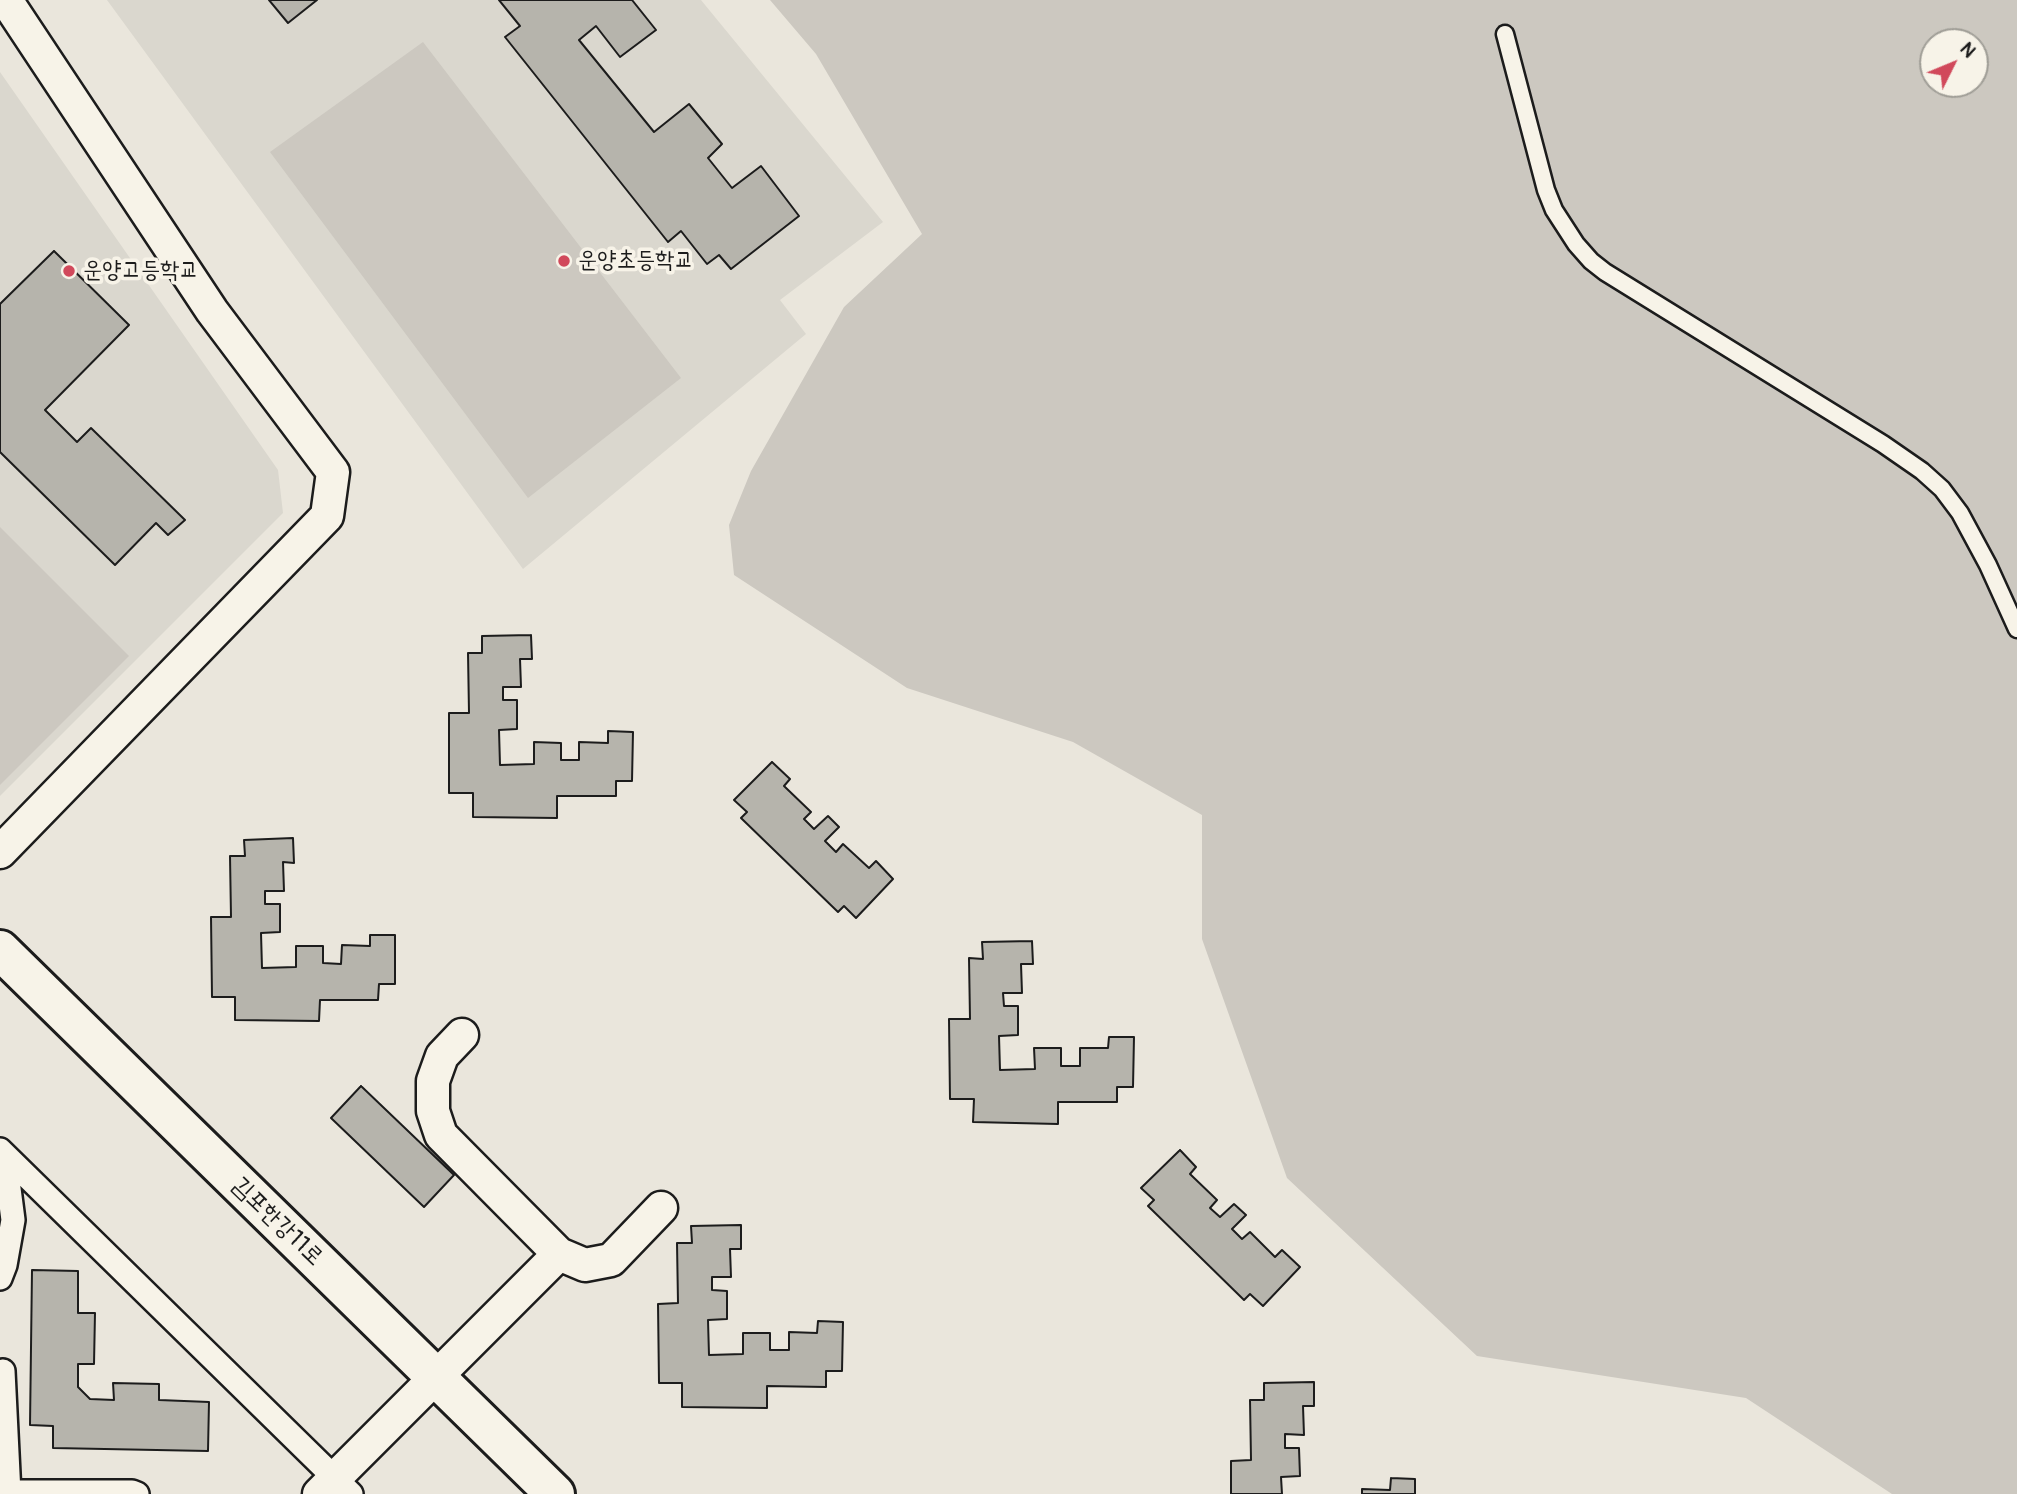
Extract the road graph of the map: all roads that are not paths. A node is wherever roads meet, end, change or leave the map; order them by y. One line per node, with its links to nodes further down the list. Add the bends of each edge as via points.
1 (6, 0): 4 (street, via 212,311 332,472 327,516)
2 (1505, 34): 3 (lane, via 1546,190 1576,244 1605,272 1922,471 1942,489 1970,530)
3 (2017, 629)
4 (0, 852)
5 (0, 950): 14 (street, 김포한강11로)
6 (0, 968): 14 (street, 김포한강11로)
7 (462, 1035): 11 (street, via 442,1056 433,1081 433,1111 441,1135)
8 (0, 1150): 15 (street)
9 (0, 1158): 12 (street, via 7,1173 13,1220)
10 (661, 1208): 11 (street, via 611,1260 585,1265)
11 (559, 1254): 14 (street)
12 (0, 1278)
13 (3, 1371): 16 (street)
14 (431, 1383): 15 (street); 18 (street, 김포한강11로); 19 (street, 김포한강11로)
15 (335, 1489)
16 (9, 1493): 17 (street)
17 (137, 1494)
18 (533, 1494)
19 (555, 1494)

